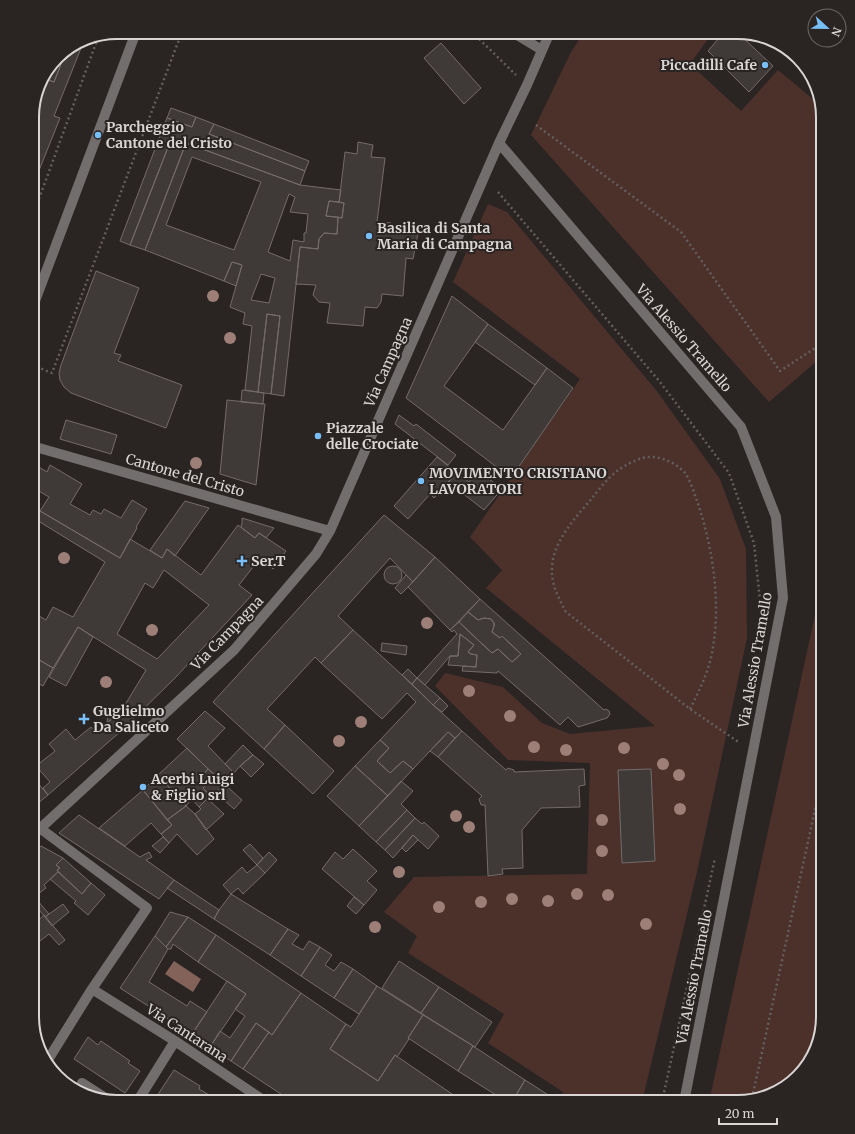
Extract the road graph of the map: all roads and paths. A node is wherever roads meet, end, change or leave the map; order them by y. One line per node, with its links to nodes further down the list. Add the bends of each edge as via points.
1 (133, 39): 13 (street)
2 (179, 39): 15 (path, via 52,373)
3 (479, 39): 8 (path)
4 (524, 39): 7 (street)
5 (547, 39): 7 (street, Via Campagna)
6 (97, 42): 12 (path)
7 (542, 50): 8 (street, Via Campagna)
8 (527, 85): 10 (street, Via Campagna)
9 (536, 125): 14 (path, via 681,232 780,371)
10 (499, 143): 17 (street, Via Campagna); 34 (street, Via Alessio Tramello, via 741,427 776,517 783,598)
11 (498, 192): 18 (path, via 660,382 729,473 754,543 763,619)
12 (39, 199)
13 (39, 290)
14 (816, 348)
15 (39, 368)
16 (39, 448): 17 (street, Cantone del Cristo)
17 (330, 531): 22 (street, Via Campagna, via 316,554 234,650)
18 (761, 627)
19 (690, 709): 19 (path, via 566,612 555,590 552,566 555,553 571,523 609,478 636,460 651,457 668,461 685,474 701,512 710,546 716,628 705,678); 20 (path, via 740,743)
20 (742, 736)
21 (816, 805): 30 (path)
22 (39, 829)
23 (39, 837): 25 (street, via 146,908)
24 (716, 853): 33 (path)
25 (92, 989): 26 (street, Via Cantarana); 27 (street)
26 (175, 1041): 31 (street); 32 (street, Via Cantarana)
27 (50, 1057)
28 (82, 1083): 29 (street)
29 (97, 1092)
30 (753, 1094)
31 (141, 1095)
32 (256, 1095)
33 (664, 1095)
34 (685, 1095)

